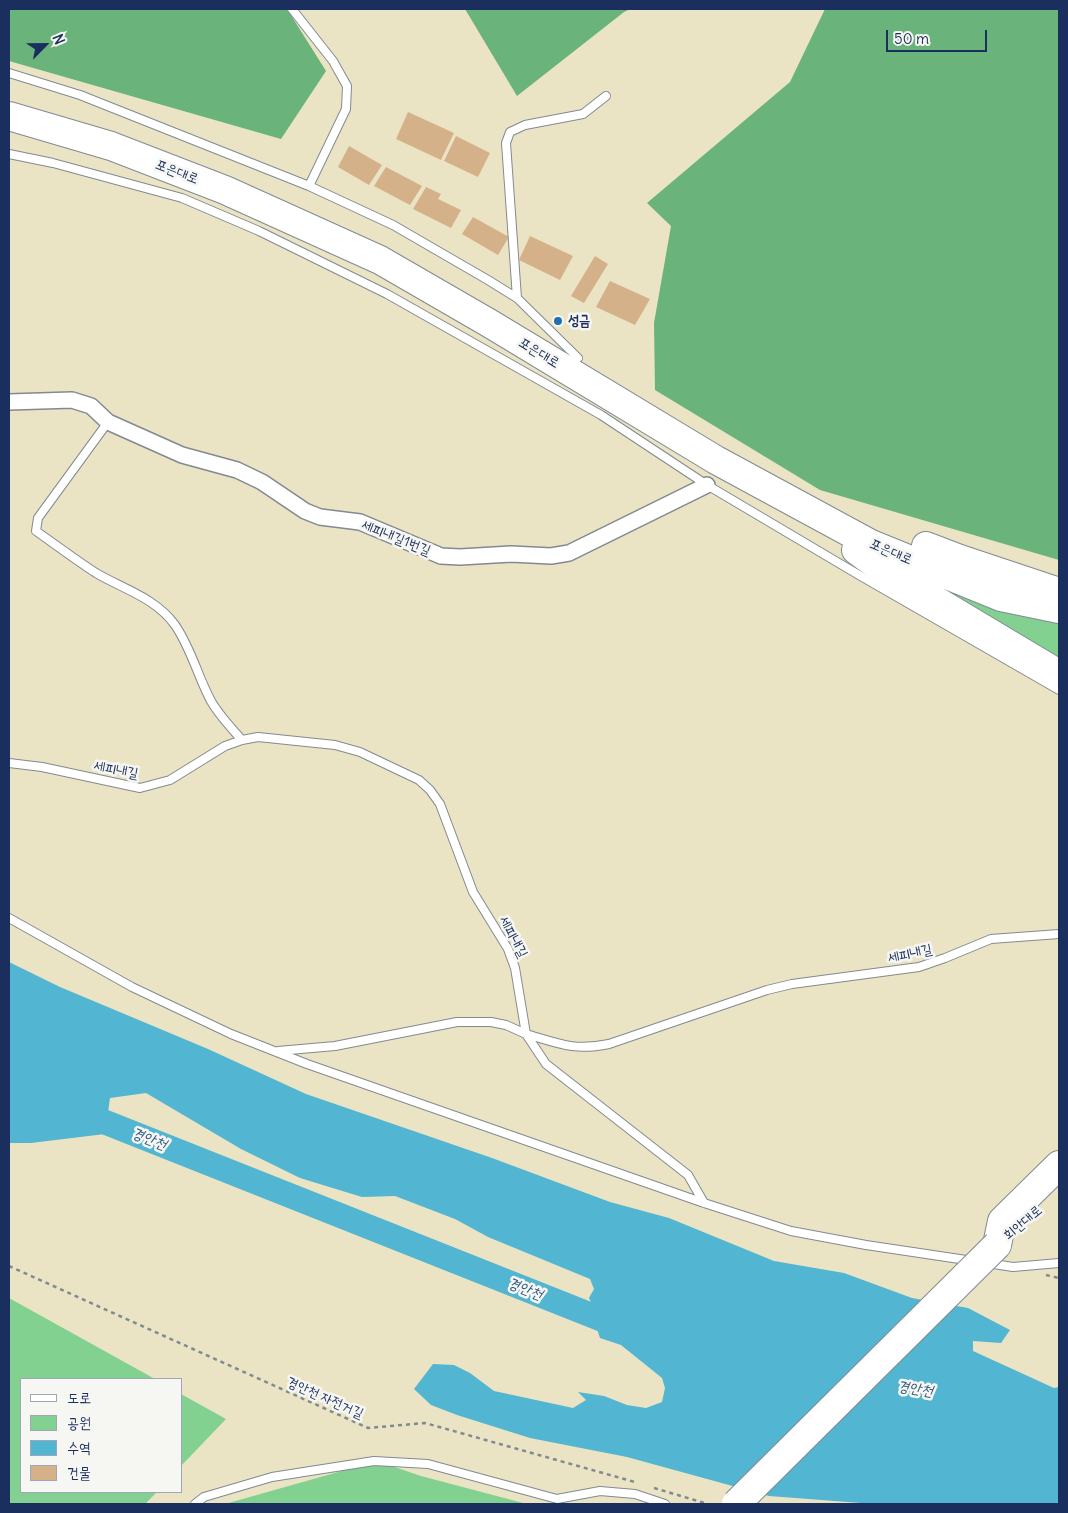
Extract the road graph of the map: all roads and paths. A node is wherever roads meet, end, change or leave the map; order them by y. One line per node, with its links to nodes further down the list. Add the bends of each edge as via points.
1 (292, 9): 9 (lane, via 333,61 347,86 346,110)
2 (9, 73): 9 (lane, via 80,95)
3 (606, 96): 10 (lane, via 583,114 524,125 510,132 506,143)
4 (9, 98): 11 (highway, 포은대로, via 81,120 226,175 338,223 419,264)
5 (9, 116): 7 (highway, 포은대로)
6 (9, 122): 7 (highway)
7 (50, 127): 15 (highway, 포은대로, via 112,146 225,190 380,260 716,460)
8 (9, 154): 14 (lane, via 53,162 182,198 259,231 387,294 592,410)
9 (309, 186): 10 (lane, via 393,225)
10 (516, 298): 11 (lane)
11 (578, 358): 16 (highway, 포은대로, via 768,474 856,518)
12 (9, 402): 13 (street, 세피내길1번길, via 72,400 91,406)
13 (108, 422): 14 (street, 세피내길1번길, via 182,455 237,470 262,482 305,511 320,517 360,522 441,556 551,556 570,553); 22 (lane, via 38,518 36,531 97,573 145,598 164,612 184,640 211,702)
14 (707, 485): 21 (lane)
15 (768, 487): 19 (highway, 포은대로, via 871,544 1001,597); 20 (highway, via 875,564)
16 (960, 559): 17 (highway); 18 (highway, 포은대로)
17 (1059, 576)
18 (1059, 592)
19 (1059, 609)
20 (1059, 674)
21 (1059, 690)
22 (242, 740): 23 (lane, 세피내길, via 225,746 170,780 140,788); 26 (lane, 세피내길, via 258,737 335,745 360,752 418,780 430,790 440,804 473,892 508,950 515,968)
23 (9, 763)
24 (9, 918): 27 (lane, via 132,987)
25 (1059, 934): 26 (lane, 세피내길, via 992,938 919,967 767,990 589,1048 568,1047)
26 (526, 1034): 27 (lane, via 506,1024 457,1022 335,1046); 30 (lane, via 546,1064 688,1175)
27 (275, 1051): 30 (lane)
28 (1059, 1165): 31 (highway, 회안대로, via 1002,1221)
29 (1059, 1190): 31 (highway, 회안대로, via 1033,1218)
30 (704, 1203): 32 (lane, via 791,1231 866,1245 1013,1268)
31 (997, 1245): 39 (highway, bridge)
32 (1059, 1263)
33 (9, 1266): 34 (path, 경안천 자전거길, via 368,1428 425,1423)
34 (639, 1484)
35 (648, 1486): 38 (path)
36 (195, 1504): 37 (lane, via 204,1497 272,1477 374,1461 428,1464 558,1499 600,1491 635,1494)
37 (665, 1504)
38 (708, 1504)
39 (736, 1504)

